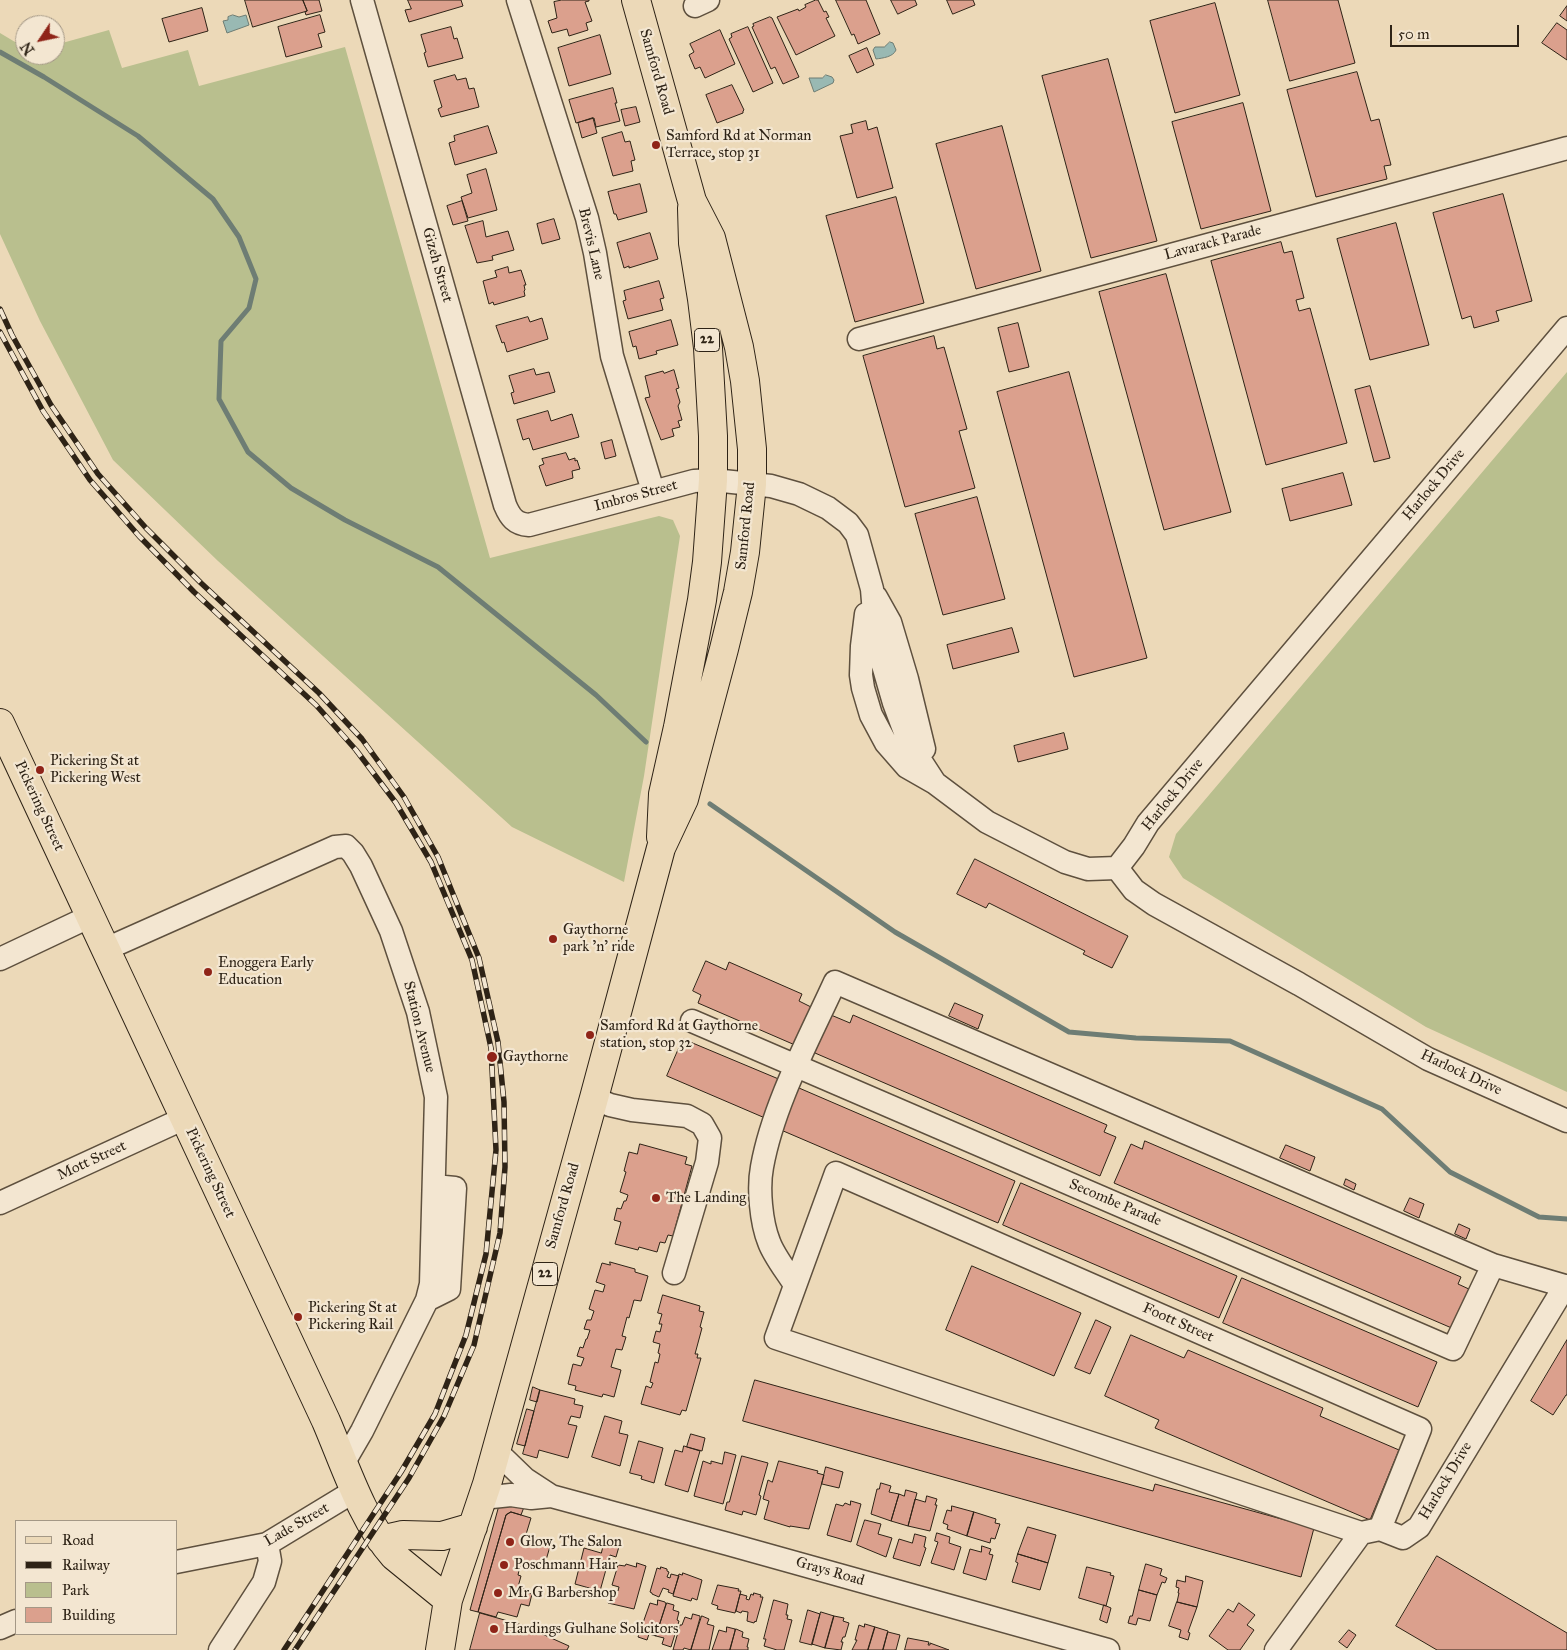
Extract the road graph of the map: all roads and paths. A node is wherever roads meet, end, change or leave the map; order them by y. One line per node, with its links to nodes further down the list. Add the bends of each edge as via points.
1 (362, 0): 11 (street, Gizeh Street, via 505,505 510,516)
2 (518, 0): 10 (street, Brevis Lane, via 587,218 612,356)
3 (636, 0): 5 (main road, Samford Road / 22)
4 (1567, 148): 7 (street, Lavarack Parade)
5 (692, 201): 8 (main road, Samford Road / 22, via 693,244 709,358); 9 (main road, Samford Road / 22, via 711,238 739,347 750,425)
6 (1567, 328): 16 (street, Harlock Drive, via 1148,823)
7 (859, 339)
8 (713, 480): 9 (street, Imbros Street); 10 (street, Imbros Street); 15 (main road, Samford Road / 22, via 702,600 663,794)
9 (752, 484): 12 (street, Imbros Street, via 799,494 842,517 857,535); 15 (main road, Samford Road / 22, via 746,552 722,657 684,799)
10 (653, 491): 11 (street, Imbros Street)
11 (521, 524)
12 (872, 589): 14 (street, Imbros Street, via 890,622); 14 (street, via 865,620 861,675 871,715 886,743 907,768)
13 (0, 724): 17 (main road, Pickering Street)
14 (936, 783): 16 (street, via 987,822 1065,862 1088,868)
15 (661, 848): 22 (main road, Samford Road / 22)
16 (1118, 868): 24 (street, Harlock Drive, via 1134,890 1154,904 1428,1059)
17 (91, 916): 18 (main road, Pickering Street); 19 (street)
18 (106, 949): 23 (main road, Pickering Street); 31 (street, Station Avenue, via 335,847 346,846 361,866 392,931 418,1012 436,1097 431,1284 427,1300)
19 (0, 958)
20 (692, 1022): 21 (street, Secombe Parade)
21 (796, 1066): 26 (street, Secombe Parade, via 1453,1348); 26 (street, via 835,982); 28 (street, via 768,1140 761,1169 761,1208 769,1243)
22 (594, 1098): 27 (street, via 632,1110 687,1116 702,1124 710,1138 707,1162); 30 (main road, Samford Road / 22)
23 (185, 1118): 25 (street, Mott Street); 31 (main road, Pickering Street)
24 (1567, 1121)
25 (0, 1203)
26 (1493, 1265): 29 (street)
27 (674, 1273)
28 (795, 1285): 36 (street, via 776,1338); 36 (street, Foott Street, via 836,1173 1420,1429)
29 (1566, 1286): 36 (street, Harlock Drive, via 1419,1527 1403,1538)
30 (496, 1451): 33 (street, Grays Road, via 524,1479); 34 (main road, Samford Road / 22)
31 (344, 1462): 32 (main road, Pickering Street)
32 (356, 1490): 37 (main road, Pickering Street); 38 (street, Lade Street)
33 (551, 1496): 34 (street, Grays Road); 45 (street, Grays Road)
34 (482, 1498): 35 (main road, Samford Road / 22)
35 (473, 1527): 37 (main road, via 442,1536 403,1535); 40 (main road, Samford Road / 22)
36 (1370, 1531): 46 (street, via 1316,1594)
37 (381, 1540): 40 (main road, Pickering Street, via 394,1556)
38 (267, 1544): 39 (street, Lade Street); 43 (street, via 270,1561 264,1582)
39 (178, 1562)
40 (448, 1600): 44 (main road, Samford Road / 22)
41 (15, 1621): 42 (street)
42 (0, 1628)
43 (220, 1650)
44 (440, 1650)
45 (1108, 1650)
46 (1276, 1650)

